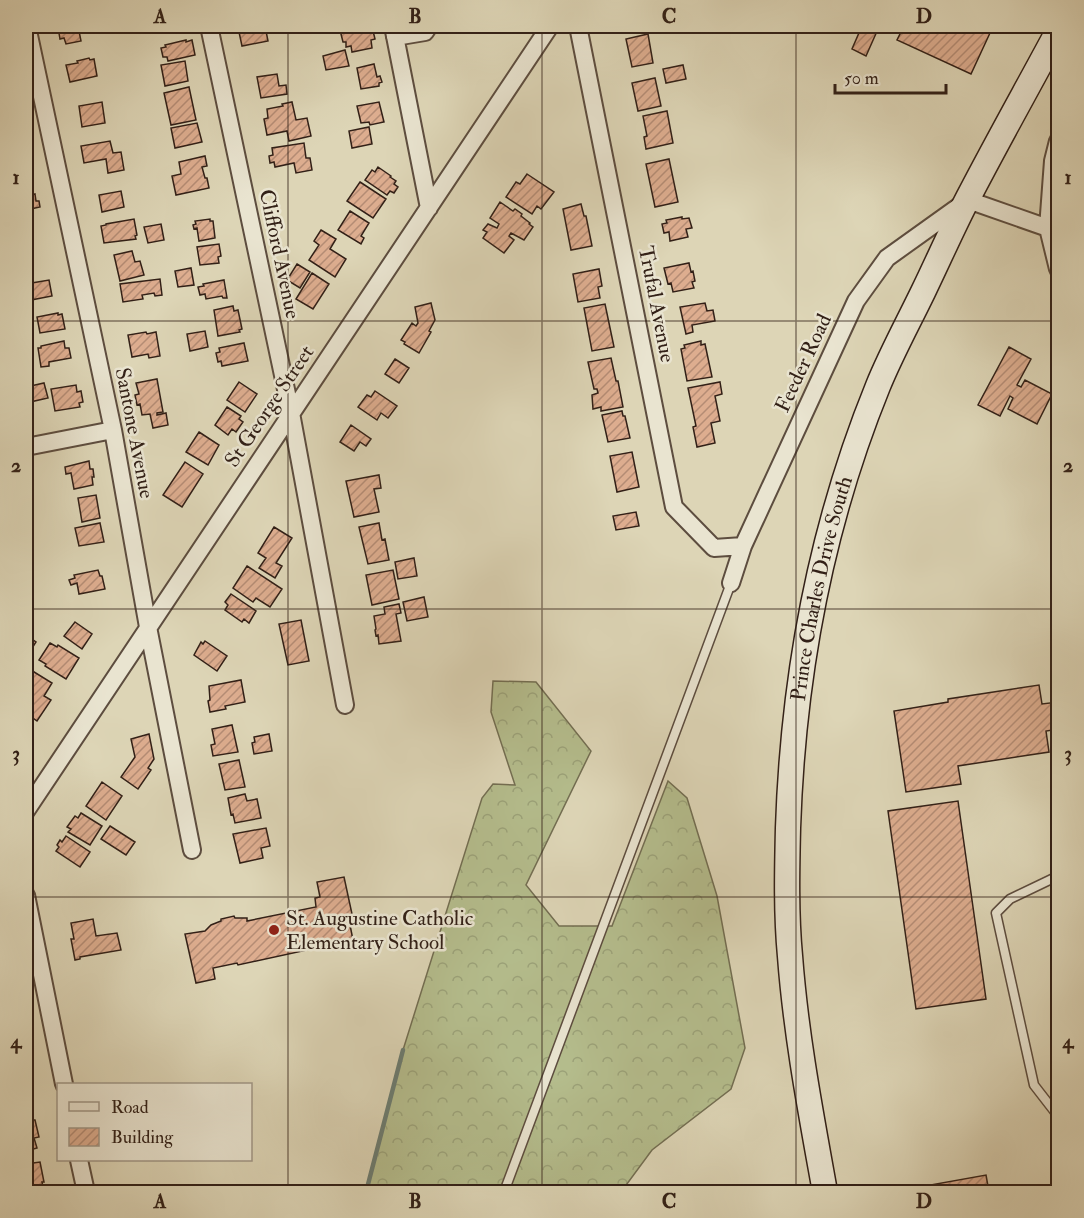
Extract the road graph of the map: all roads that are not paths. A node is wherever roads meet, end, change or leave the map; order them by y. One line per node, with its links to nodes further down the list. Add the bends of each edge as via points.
1 (27, 26): 14 (street, Santone Avenue)
2 (209, 26): 13 (street, Clifford Avenue)
3 (429, 26): 6 (street, via 425,32)
4 (549, 26): 10 (street, St George Street)
5 (578, 26): 16 (street, Trufal Avenue, via 674,507 714,548)
6 (394, 31): 10 (street)
7 (1059, 31): 9 (main road, Prince Charles Drive South)
8 (1059, 141): 11 (street, via 1053,161)
9 (968, 200): 11 (street); 16 (street, Feeder Road, via 887,258 856,301); 29 (main road, Prince Charles Drive South, via 878,385 849,465 820,572 801,679 789,792 789,953 805,1083)
10 (429, 208): 13 (street, St George Street)
11 (1048, 228): 12 (street)
12 (1059, 269)
13 (291, 413): 18 (street, St George Street); 19 (street, Clifford Avenue)
14 (113, 430): 15 (street); 18 (street, Santone Avenue)
15 (26, 447)
16 (743, 546): 17 (street, Feeder Road)
17 (731, 583): 28 (lane)
18 (148, 627): 20 (street, St George Street); 21 (street, Santone Avenue)
19 (345, 705)
20 (26, 812)
21 (192, 850)
22 (1059, 876): 25 (lane, via 1010,899 996,913 1034,1085)
23 (26, 895): 24 (street)
24 (64, 1083)
25 (1059, 1116)
26 (79, 1161): 27 (street)
27 (86, 1192)
28 (504, 1192)
29 (825, 1192)

